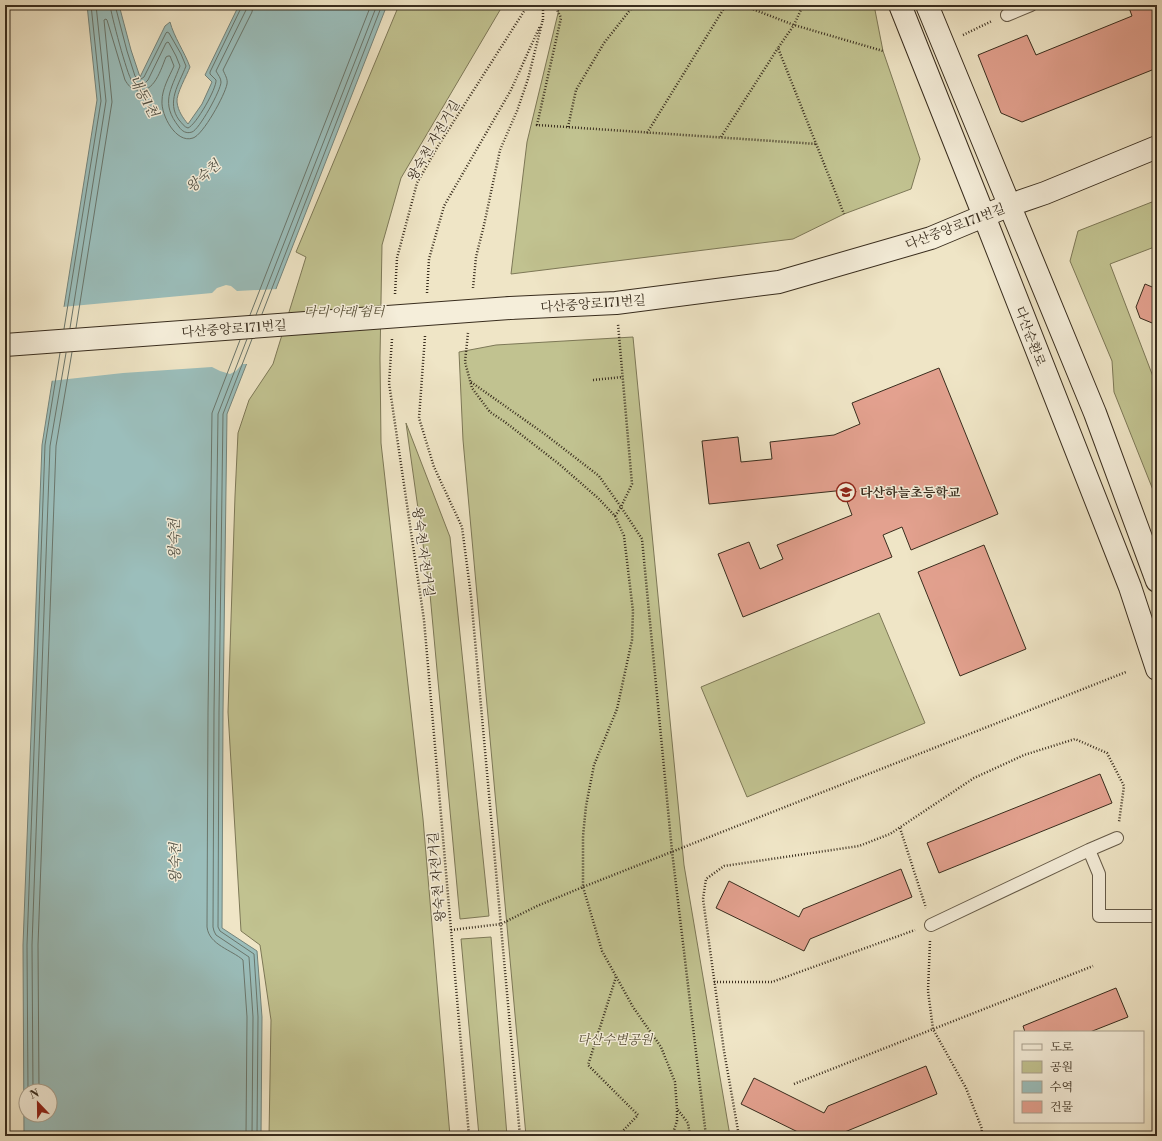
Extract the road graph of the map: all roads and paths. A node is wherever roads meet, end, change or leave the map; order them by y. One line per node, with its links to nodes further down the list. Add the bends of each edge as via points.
1 (528, 5): 25 (path, 왕숙천 자전거길, via 417,183 398,258)
2 (543, 5): 12 (path)
3 (555, 5): 17 (path, via 561,18 537,125)
4 (634, 5): 17 (path, via 604,43 576,90)
5 (726, 5): 18 (path)
6 (742, 5): 13 (path)
7 (803, 5): 13 (path)
8 (900, 5): 24 (street, 다산순환로)
9 (927, 5): 22 (street)
10 (1031, 5): 11 (lane)
11 (1007, 15): 14 (path)
12 (543, 19): 26 (path, via 526,85 500,150 476,257); 27 (path, via 510,90 444,206 429,259)
13 (794, 24): 15 (path); 16 (path)
14 (958, 38)
15 (778, 48): 19 (path); 20 (path)
16 (883, 51)
17 (568, 127): 18 (path)
18 (647, 132): 19 (path)
19 (721, 137): 20 (path)
20 (817, 144): 23 (path)
21 (1157, 146): 22 (street, 다산중앙로171번길)
22 (1010, 205): 24 (street, 다산중앙로171번길); 38 (street, via 1095,413)
23 (844, 214)
24 (984, 216): 28 (street, 다산중앙로171번길, via 931,238 779,282); 39 (street, 다산순환로, via 1130,587)
25 (395, 295)
26 (472, 295)
27 (427, 299)
28 (616, 303): 32 (street, 다산중앙로171번길, bridge, via 510,308); 33 (path)
29 (425, 331): 47 (path, via 420,418 434,467 462,527 471,596)
30 (393, 332): 49 (path, 왕숙천 자전거길, via 389,383 424,620)
31 (468, 332): 35 (path, via 465,362)
32 (5, 344)
33 (623, 377): 34 (path); 36 (path, via 632,484)
34 (594, 380)
35 (470, 381): 36 (path, via 598,476); 37 (path, via 472,388 490,412 559,464)
36 (621, 507): 37 (path); 44 (path, via 642,539)
37 (615, 516): 45 (path, via 624,536 634,611 632,640 617,709 594,765 583,836)
38 (1157, 581)
39 (1157, 669)
40 (1126, 672): 44 (path)
41 (900, 828): 42 (path, via 974,778 1024,755 1075,739 1107,753 1124,786); 48 (path); 52 (path, via 859,846 724,866 706,879 703,899)
42 (1117, 838): 43 (lane)
43 (1089, 850): 46 (lane, via 1099,874 1099,916); 48 (lane)
44 (672, 851): 45 (path); 61 (path)
45 (583, 887): 47 (path, via 536,906); 51 (path, via 602,951)
46 (1157, 916)
47 (501, 924): 49 (path); 57 (path)
48 (931, 924): 52 (path, via 772,982); 53 (path, via 928,991)
49 (451, 930): 56 (path, 왕숙천 자전거길)
50 (1093, 966): 53 (path)
51 (616, 977): 55 (path, via 661,1047 675,1082); 58 (path, via 588,1066 638,1115)
52 (714, 982): 62 (path)
53 (933, 1029): 54 (path); 63 (path, via 966,1088 982,1129)
54 (794, 1084)
55 (677, 1109): 59 (path, via 677,1121); 60 (path, via 688,1123)
56 (469, 1136)
57 (520, 1136)
58 (618, 1136)
59 (672, 1136)
60 (690, 1136)
61 (706, 1136)
62 (738, 1136)
63 (981, 1136)

